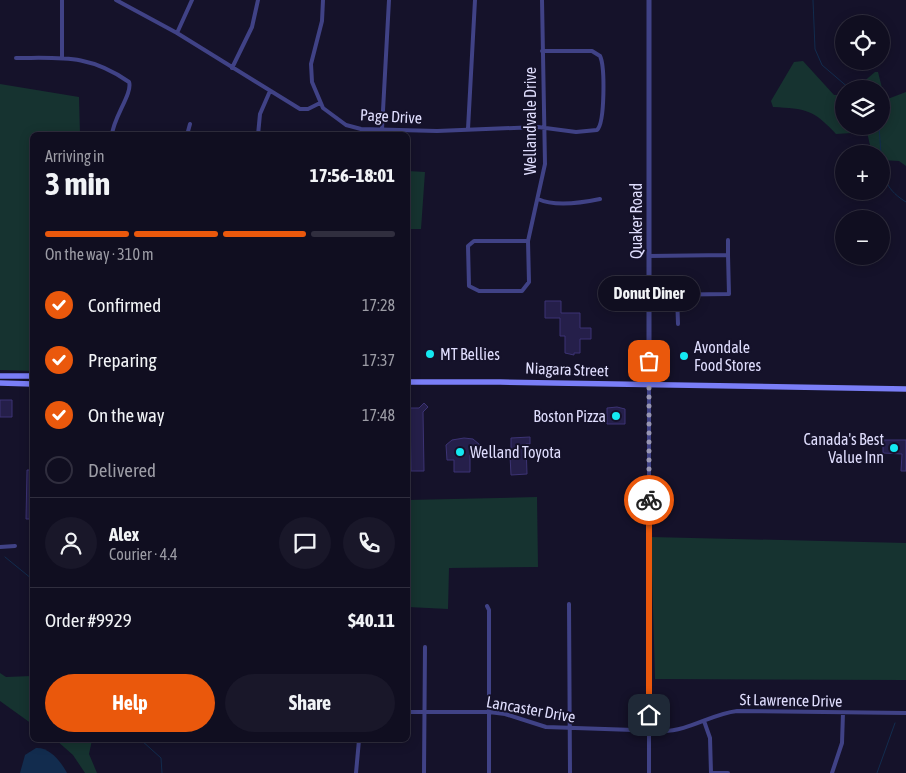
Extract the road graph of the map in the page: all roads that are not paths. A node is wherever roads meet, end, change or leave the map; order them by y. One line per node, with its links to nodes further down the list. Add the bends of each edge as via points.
1 (62, 0): 13 (street)
2 (119, 0): 10 (street)
3 (192, 0): 10 (street)
4 (258, 0): 14 (street, via 250,32)
5 (323, 0): 16 (street, Page Drive, via 322,21 311,69)
6 (389, 0): 19 (street)
7 (475, 0): 20 (street)
8 (542, 0): 11 (street, Wellandvale Drive)
9 (649, 0): 28 (street, Quaker Road)
10 (177, 33): 14 (street)
11 (542, 51): 18 (street, Wellandvale Drive); 18 (street, Page Drive, via 592,51 600,56 602,68 602,122 599,129 585,132)
12 (16, 58): 13 (street)
13 (62, 58): 21 (street, via 95,63 129,82 130,90 116,116)
14 (232, 68): 15 (street)
15 (270, 91): 16 (street, via 300,109 310,109); 23 (street, via 260,114)
16 (320, 103): 19 (street, Page Drive, via 330,115 346,125)
17 (190, 124): 22 (street)
18 (545, 128): 20 (street, Page Drive); 24 (street, Wellandvale Drive, via 545,164)
19 (382, 129): 20 (street, Page Drive)
20 (468, 129)
21 (113, 132)
22 (188, 132)
23 (258, 132)
24 (538, 199): 25 (street, via 580,203); 27 (street, Wellandvale Drive)
25 (600, 199)
26 (728, 240): 29 (street)
27 (528, 241): 27 (street, Wellandvale Drive, via 474,241 468,246 469,286 479,291 522,291 527,288)
28 (649, 256): 29 (street); 30 (street, Quaker Road)
29 (728, 256): 31 (street, via 729,294)
30 (649, 295): 31 (street); 38 (street, Quaker Road)
31 (678, 295): 32 (street)
32 (678, 324)
33 (0, 376): 34 (main road)
34 (30, 376)
35 (410, 382): 38 (main road, Niagara Street)
36 (0, 383): 37 (main road)
37 (30, 384)
38 (649, 385): 39 (main road, Niagara Street); 52 (street, Quaker Road)
39 (906, 389)
40 (15, 546): 41 (street)
41 (0, 547)
42 (570, 604): 51 (street)
43 (487, 606): 47 (street)
44 (425, 647): 46 (street)
45 (410, 712): 46 (street, Lancaster Drive)
46 (426, 712): 47 (street, Lancaster Drive); 55 (street)
47 (489, 712): 51 (street, Lancaster Drive); 56 (street)
48 (843, 713): 49 (street, St Lawrence Drive); 50 (street, St Lawrence Drive, via 737,712); 61 (street, via 842,743)
49 (906, 713)
50 (704, 721): 52 (street, St Lawrence Drive, via 679,730); 59 (street, via 710,738)
51 (571, 730): 52 (street, Lancaster Drive); 57 (street)
52 (650, 731): 58 (street, Quaker Road)
53 (359, 742): 54 (street)
54 (356, 773)
55 (424, 773)
56 (488, 773)
57 (570, 773)
58 (649, 773)
59 (711, 773): 60 (street)
60 (728, 773)
61 (832, 773)

